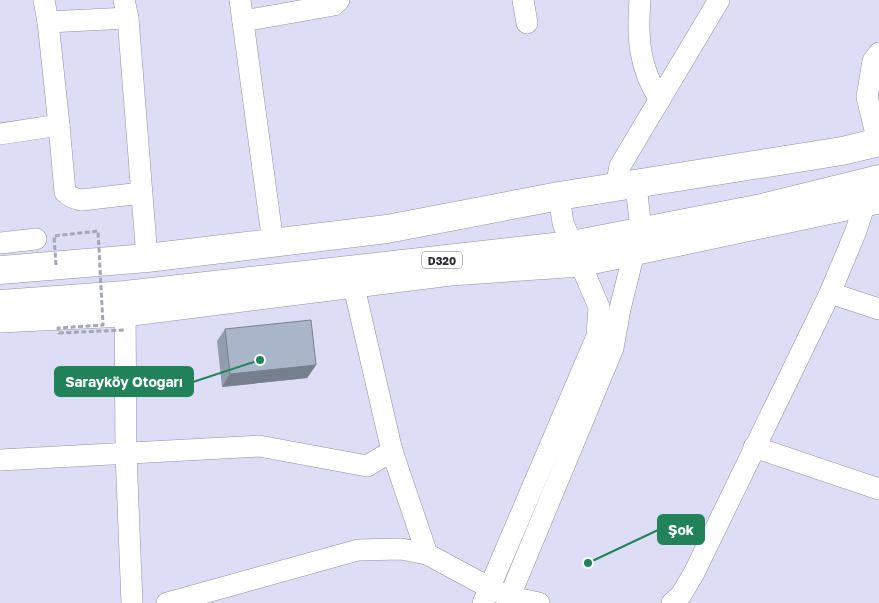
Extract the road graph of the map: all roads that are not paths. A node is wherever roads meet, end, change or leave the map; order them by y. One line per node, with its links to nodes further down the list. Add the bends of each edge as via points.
1 (44, 0): 8 (street)
2 (339, 0): 7 (street, via 334,5)
3 (523, 0): 9 (street)
4 (640, 0): 11 (street, via 641,59)
5 (719, 0): 11 (street)
6 (126, 9): 8 (street); 18 (street)
7 (242, 10): 23 (street)
8 (48, 22): 13 (street)
9 (528, 23)
10 (879, 53): 12 (street, via 873,61 867,97)
11 (660, 100): 17 (street, via 620,166)
12 (874, 108): 15 (street)
13 (59, 125): 14 (street); 18 (street, via 67,194 82,200)
14 (0, 134)
15 (878, 142): 17 (highway)
16 (879, 179): 24 (highway, D320)
17 (626, 186): 19 (highway); 24 (street, via 640,221)
18 (141, 193): 26 (street)
19 (559, 196): 23 (highway, via 387,229); 25 (street, via 564,223)
20 (872, 204): 24 (street); 29 (street, via 856,231)
21 (36, 239): 22 (street)
22 (0, 242)
23 (273, 243): 26 (highway)
24 (636, 244): 25 (highway, D320); 41 (street, via 614,348)
25 (577, 255): 28 (street); 32 (highway, D320); 40 (street, via 599,308 597,336)
26 (147, 258): 27 (highway)
27 (0, 270)
28 (354, 287): 32 (street); 35 (street)
29 (830, 292): 31 (street); 34 (street)
30 (0, 304): 32 (highway, D320)
31 (879, 309)
32 (124, 314): 33 (street); 36 (street)
33 (0, 322)
34 (754, 448): 38 (street); 45 (street, via 694,573 681,595)
35 (392, 451): 36 (street, via 367,466 259,446); 39 (street)
36 (126, 454): 37 (street); 42 (street)
37 (0, 460)
38 (879, 489)
39 (427, 554): 40 (street); 43 (street, via 401,548 358,550)
40 (487, 595): 41 (street)
41 (509, 600): 44 (street)
42 (132, 603)
43 (167, 603)
44 (539, 603)
45 (672, 603)

